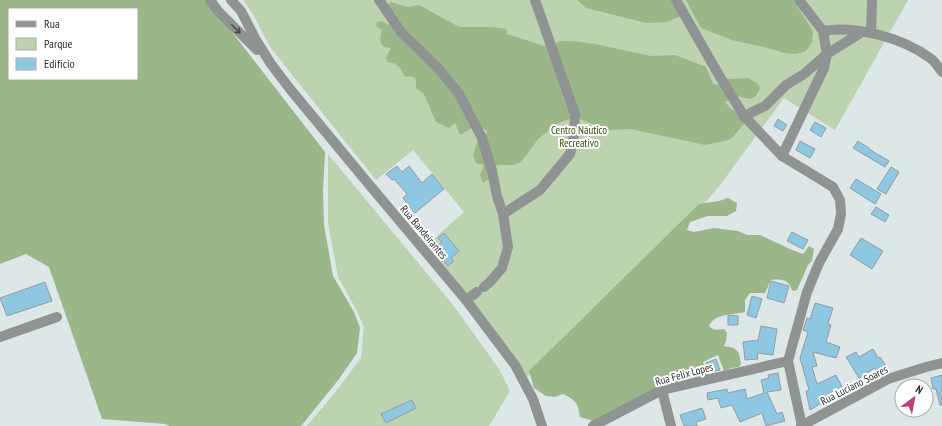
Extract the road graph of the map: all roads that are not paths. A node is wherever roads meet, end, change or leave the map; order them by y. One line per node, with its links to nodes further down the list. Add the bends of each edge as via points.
1 (210, 0): 11 (street, Rua Bandeirantes, one-way to 11)
2 (231, 0): 11 (street, Rua Bandeirantes, via 241,11)
3 (379, 0): 15 (street, via 401,32 439,69 462,99 482,138)
4 (535, 0): 15 (street, via 575,114 574,135 570,154 540,190)
5 (676, 0): 13 (street)
6 (799, 0): 8 (street)
7 (872, 0): 9 (street)
8 (823, 31): 9 (street, via 851,29); 10 (street)
9 (867, 33): 10 (street); 12 (street, via 887,37 918,50 931,59)
10 (827, 54): 13 (street, via 804,74 786,85 765,106); 14 (street, via 824,68)
11 (271, 64): 16 (street, Rua Bandeirantes)
12 (942, 72)
13 (744, 116): 14 (street)
14 (782, 156): 19 (street, via 833,187 840,200 842,214 838,229 819,263 807,292)
15 (503, 214): 16 (street, via 508,247 502,268 490,282)
16 (466, 300): 22 (street, Rua Bandeirantes, via 515,365 533,399)
17 (57, 317): 18 (street)
18 (0, 336)
19 (788, 361): 21 (street, Rua Felix Lopes); 25 (street)
20 (942, 363): 25 (street, Rua Luciano Soares, via 888,379)
21 (662, 390): 23 (street, Rua Felix Lopes); 24 (street)
22 (542, 426)
23 (593, 426)
24 (672, 426)
25 (802, 426)

